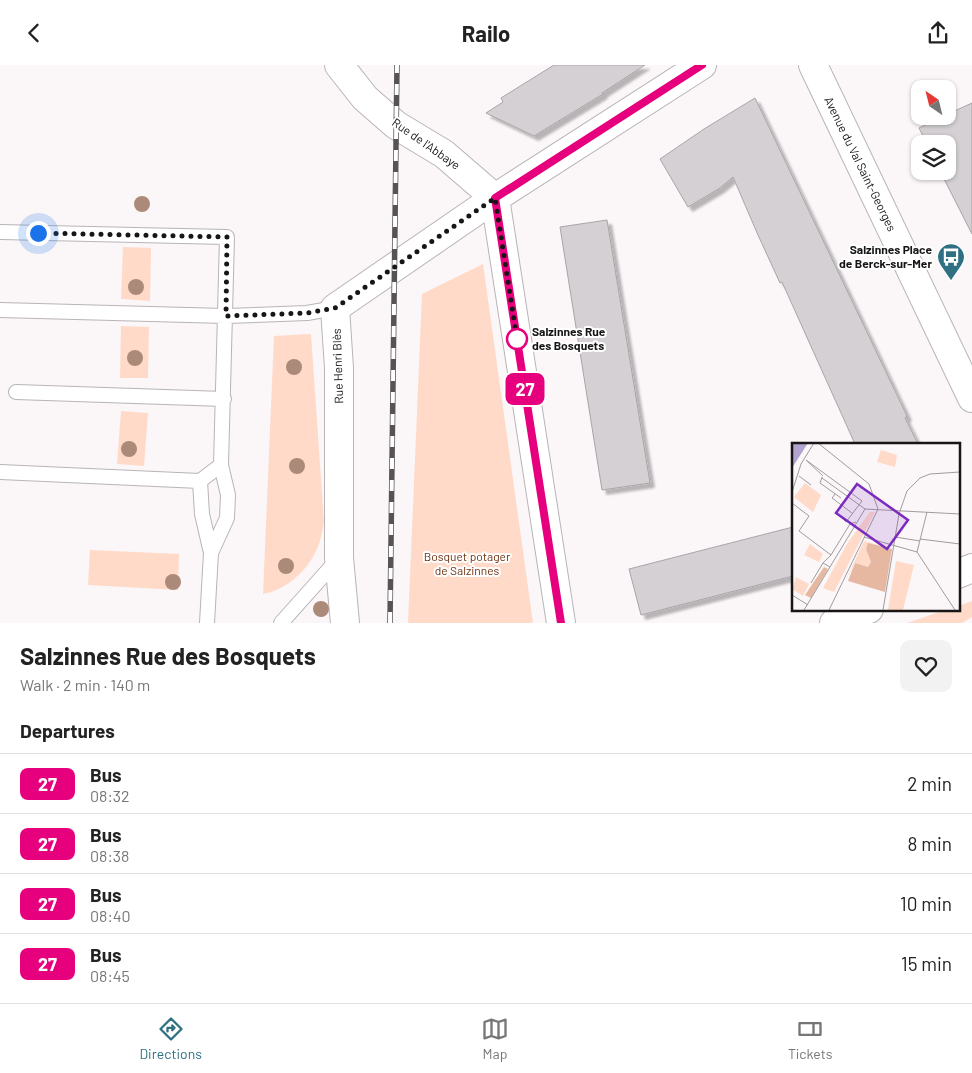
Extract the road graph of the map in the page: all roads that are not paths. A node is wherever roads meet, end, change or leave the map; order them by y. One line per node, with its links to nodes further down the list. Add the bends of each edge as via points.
1 (339, 65): 4 (street, Rue de l'Abbaye, via 365,98 396,125 444,154)
2 (702, 65): 4 (street)
3 (813, 65): 10 (street, Avenue du Val Saint-Georges)
4 (495, 198): 6 (street); 23 (street)
5 (0, 232): 8 (lane, via 227,237)
6 (335, 308): 8 (lane, via 307,313); 16 (street, Rue Henri Blès, via 340,368)
7 (0, 311): 8 (lane)
8 (226, 316): 11 (lane)
9 (16, 393): 11 (lane)
10 (971, 395)
11 (224, 399): 12 (lane)
12 (221, 465): 14 (lane); 15 (lane, via 228,495 228,519)
13 (0, 472): 14 (lane)
14 (200, 481): 15 (lane, via 202,514)
15 (211, 553): 20 (lane)
16 (340, 558): 21 (lane); 22 (street, Rue Henri Blès)
17 (972, 569): 18 (street)
18 (960, 573)
19 (864, 611): 24 (street)
20 (207, 623)
21 (282, 623)
22 (345, 623)
23 (561, 623)
24 (834, 623)

